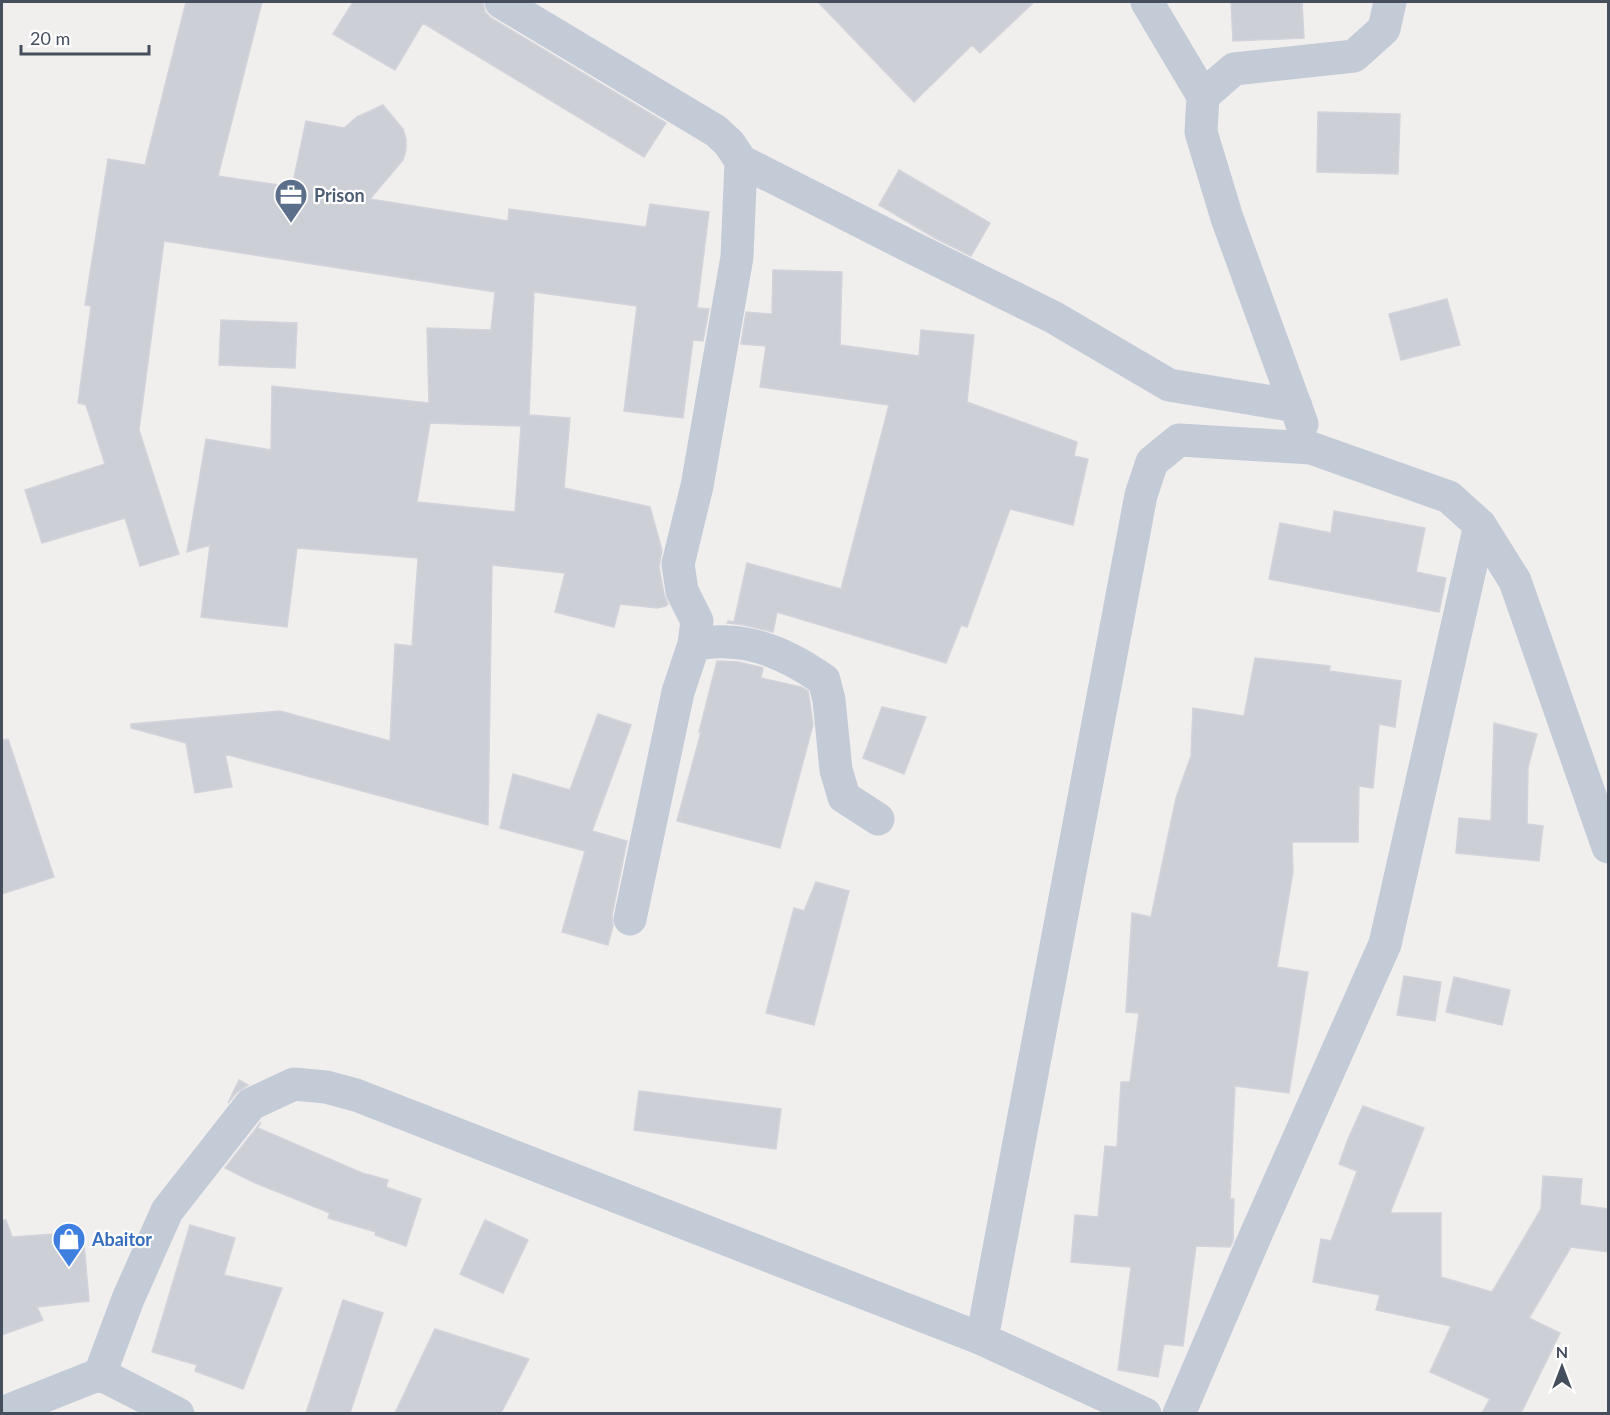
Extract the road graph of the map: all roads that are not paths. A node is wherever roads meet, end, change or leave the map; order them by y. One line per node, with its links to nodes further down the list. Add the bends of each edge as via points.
1 (501, 2): 5 (street, via 716,131)
2 (1147, 2): 4 (street)
3 (1390, 2): 4 (street, via 1384,29 1354,56 1234,69)
4 (1203, 96): 6 (street, via 1201,132 1227,218)
5 (741, 161): 6 (street, via 1053,317 1169,385); 9 (street, via 737,257 697,486 678,564 682,591 697,621)
6 (1296, 406): 7 (street)
7 (1311, 448): 8 (street, via 1449,497); 13 (street, via 1179,440 1152,462 1141,495)
8 (1480, 525): 11 (street, via 1515,581); 18 (street, via 1385,944)
9 (694, 644): 10 (street, via 728,642 761,646 802,664 824,680 836,771 844,797); 12 (street, via 678,692)
10 (878, 819)
11 (1608, 847)
12 (630, 919)
13 (982, 1339): 14 (street, via 356,1095 294,1084 251,1104 167,1210); 17 (street)
14 (100, 1374): 15 (street); 16 (street)
15 (2, 1413)
16 (178, 1413)
17 (1144, 1413)
18 (1179, 1413)

